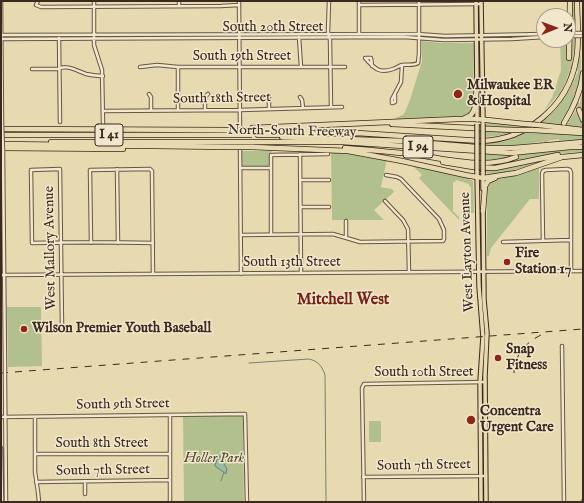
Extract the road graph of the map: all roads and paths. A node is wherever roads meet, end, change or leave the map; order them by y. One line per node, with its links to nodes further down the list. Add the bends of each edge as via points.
1 (1, 1): 15 (street)
2 (38, 1): 14 (street, via 36,5 41,7)
3 (94, 1): 14 (street)
4 (178, 1): 13 (street)
5 (329, 1): 22 (street)
6 (570, 1): 32 (highway)
7 (577, 1): 77 (highway, I 41, via 578,47 574,68 569,84 546,115 512,135 490,141)
8 (239, 3): 13 (street, via 221,6); 20 (street)
9 (359, 3): 10 (street); 23 (street)
10 (419, 3): 11 (street); 24 (street)
11 (476, 3): 12 (street); 18 (main road, West Layton Avenue)
12 (481, 3): 19 (main road, West Layton Avenue)
13 (178, 6): 14 (street)
14 (94, 7): 26 (street)
15 (1, 23): 17 (street)
16 (536, 34): 19 (street, South 20th Street)
17 (1, 35): 25 (street, South 20th Street); 28 (street)
18 (476, 35): 19 (street, South 20th Street); 24 (street, South 20th Street); 29 (main road, West Layton Avenue)
19 (482, 35): 30 (main road, West Layton Avenue)
20 (239, 36): 21 (street, South 20th Street); 26 (street, South 20th Street); 38 (street)
21 (299, 36): 22 (street, South 20th Street); 39 (street)
22 (329, 36): 23 (street, South 20th Street); 34 (street)
23 (359, 36): 24 (street, South 20th Street)
24 (419, 36): 29 (street, South 20th Street, via 439,40); 33 (street, via 418,63)
25 (59, 37): 26 (street, South 20th Street); 28 (street, South 20th Street); 41 (street)
26 (94, 37): 44 (street)
27 (536, 37): 30 (street, South 20th Street)
28 (1, 39): 31 (street)
29 (476, 40): 30 (street, South 20th Street); 45 (main road, West Layton Avenue)
30 (482, 40): 66 (main road, West Layton Avenue)
31 (1, 53): 51 (street)
32 (569, 58)
33 (402, 65): 35 (street, via 389,70 376,70); 49 (street, via 401,82)
34 (331, 66): 39 (street, South 19th Street); 40 (street, South 19th Street); 52 (street)
35 (372, 66)
36 (140, 67): 37 (street, South 19th Street)
37 (178, 67): 38 (street, South 19th Street); 57 (street)
38 (240, 67): 39 (street, South 19th Street); 59 (street)
39 (301, 67)
40 (345, 67)
41 (59, 68): 42 (street); 44 (street); 65 (street)
42 (32, 69)
43 (583, 73): 67 (highway, via 576,101)
44 (103, 76): 61 (street)
45 (476, 87): 62 (highway, via 474,112 468,118); 64 (main road, West Layton Avenue)
46 (149, 94): 56 (street)
47 (208, 94): 58 (street, via 205,97)
48 (269, 95): 55 (street)
49 (395, 95)
50 (300, 96): 54 (street)
51 (2, 105): 70 (street)
52 (331, 107): 53 (street, South 18th Street); 54 (street, South 18th Street)
53 (342, 107)
54 (302, 108): 55 (street, South 18th Street)
55 (269, 109): 59 (street, South 18th Street)
56 (151, 110): 57 (street, South 18th Street); 61 (street, South 18th Street)
57 (178, 110): 58 (street, South 18th Street)
58 (205, 110): 59 (street, South 18th Street)
59 (240, 110): 91 (street)
60 (578, 110): 63 (highway)
61 (103, 111): 68 (street)
62 (459, 119): 64 (highway); 69 (highway)
63 (583, 120)
64 (477, 121): 66 (highway); 99 (main road, West Layton Avenue, bridge)
65 (60, 122)
66 (483, 122): 71 (highway, bridge); 96 (main road, West Layton Avenue, bridge)
67 (564, 123)
68 (103, 124)
69 (322, 125): 73 (highway); 74 (highway, bridge, via 408,124)
70 (1, 127): 72 (highway); 85 (street, bridge)
71 (583, 130)
72 (228, 131): 73 (highway, North-South Freeway / I 41, bridge); 73 (highway, bridge); 76 (highway, North-South Freeway / I 41)
73 (252, 131): 75 (highway, North-South Freeway / I 41); 77 (highway, via 369,130 394,132)
74 (583, 133)
75 (258, 135): 77 (highway, I 41, via 327,133); 78 (highway, North-South Freeway / I 94, via 405,141 488,148)
76 (1, 136)
77 (402, 136)
78 (583, 142)
79 (1, 143): 81 (highway, North-South Freeway / I 94); 82 (highway, I 41)
80 (252, 144): 81 (highway, North-South Freeway / I 94, bridge); 83 (highway, North-South Freeway / I 94, via 349,143 512,153); 84 (highway)
81 (229, 145): 82 (highway, I 41)
82 (169, 147): 85 (highway)
83 (583, 147)
84 (300, 148): 86 (highway, via 336,147); 99 (highway, via 355,152 466,175)
85 (2, 149): 100 (street)
86 (394, 152): 89 (highway, via 488,168 560,155); 90 (highway, via 480,163)
87 (300, 154): 88 (street); 92 (street, via 271,154); 97 (street)
88 (328, 154)
89 (583, 154): 95 (highway, via 562,157)
90 (516, 158)
91 (240, 168): 92 (street); 108 (street)
92 (270, 168): 106 (street)
93 (117, 169): 113 (street, via 152,171); 116 (street, via 90,170); 117 (street)
94 (386, 175): 114 (street, via 399,177 439,219 444,230 443,241)
95 (503, 175): 96 (highway); 104 (highway, via 486,183)
96 (483, 178): 99 (highway); 104 (main road, West Layton Avenue)
97 (300, 180): 98 (street); 102 (street)
98 (329, 180)
99 (477, 180): 122 (main road, West Layton Avenue)
100 (2, 183): 118 (street)
101 (386, 202): 114 (street, via 407,226)
102 (301, 207): 103 (street); 107 (street)
103 (329, 207)
104 (484, 211): 123 (main road, West Layton Avenue)
105 (346, 221): 109 (street)
106 (271, 234): 107 (street); 108 (street)
107 (301, 234): 109 (street, via 333,234); 124 (street)
108 (241, 235): 127 (street)
109 (346, 237): 114 (street, via 360,242)
110 (571, 240): 111 (street); 111 (street, via 568,169 543,171); 119 (street)
111 (543, 241): 115 (street)
112 (61, 242): 112 (street, West Mallory Avenue, via 60,169 31,170 32,243); 116 (street); 125 (street, West Mallory Avenue)
113 (153, 242): 117 (street); 126 (street)
114 (409, 242): 121 (street)
115 (503, 242)
116 (91, 243): 117 (street)
117 (118, 243)
118 (2, 245): 128 (street)
119 (572, 271): 120 (street, South 13th Street); 123 (street, South 13th Street)
120 (583, 271)
121 (409, 272): 122 (street, South 13th Street); 124 (street, South 13th Street)
122 (479, 272): 123 (street, South 13th Street); 133 (main road, West Layton Avenue, via 483,337)
123 (484, 272): 133 (main road, West Layton Avenue, via 487,333)
124 (301, 273): 127 (street, South 13th Street)
125 (62, 274): 126 (street, South 13th Street); 128 (street, South 13th Street); 131 (street, West Mallory Avenue)
126 (153, 274): 127 (street, South 13th Street)
127 (241, 274)
128 (2, 275): 129 (street)
129 (3, 294): 130 (street)
130 (3, 324): 137 (street, bridge)
131 (62, 327)
132 (562, 346): 160 (street)
133 (482, 382): 143 (main road, West Layton Avenue); 144 (main road, West Layton Avenue); 145 (street, South 10th Street, via 364,384)
134 (170, 415): 135 (street, South 9th Street); 140 (street); 156 (street, South 9th Street, via 245,414)
135 (35, 416): 137 (street, South 9th Street); 139 (street)
136 (1, 417): 137 (street, South 9th Street)
137 (5, 417): 142 (street)
138 (1, 448): 141 (street)
139 (35, 454): 140 (street, South 8th Street); 148 (street)
140 (170, 454): 146 (street)
141 (1, 457): 142 (street); 150 (street)
142 (6, 457): 151 (street)
143 (481, 476): 144 (street, South 7th Street); 145 (street, South 7th Street); 158 (main road, West Layton Avenue)
144 (486, 476): 159 (main road, West Layton Avenue)
145 (364, 477): 157 (street)
146 (170, 480): 147 (street, South 7th Street); 155 (street)
147 (85, 481): 148 (street, South 7th Street); 149 (street)
148 (36, 482): 154 (street)
149 (85, 494)
150 (2, 496): 151 (street); 152 (street)
151 (6, 496): 153 (street)
152 (2, 502)
153 (6, 502)
154 (39, 502)
155 (170, 502)
156 (246, 502)
157 (364, 502)
158 (481, 502)
159 (486, 502)
160 (564, 502)

